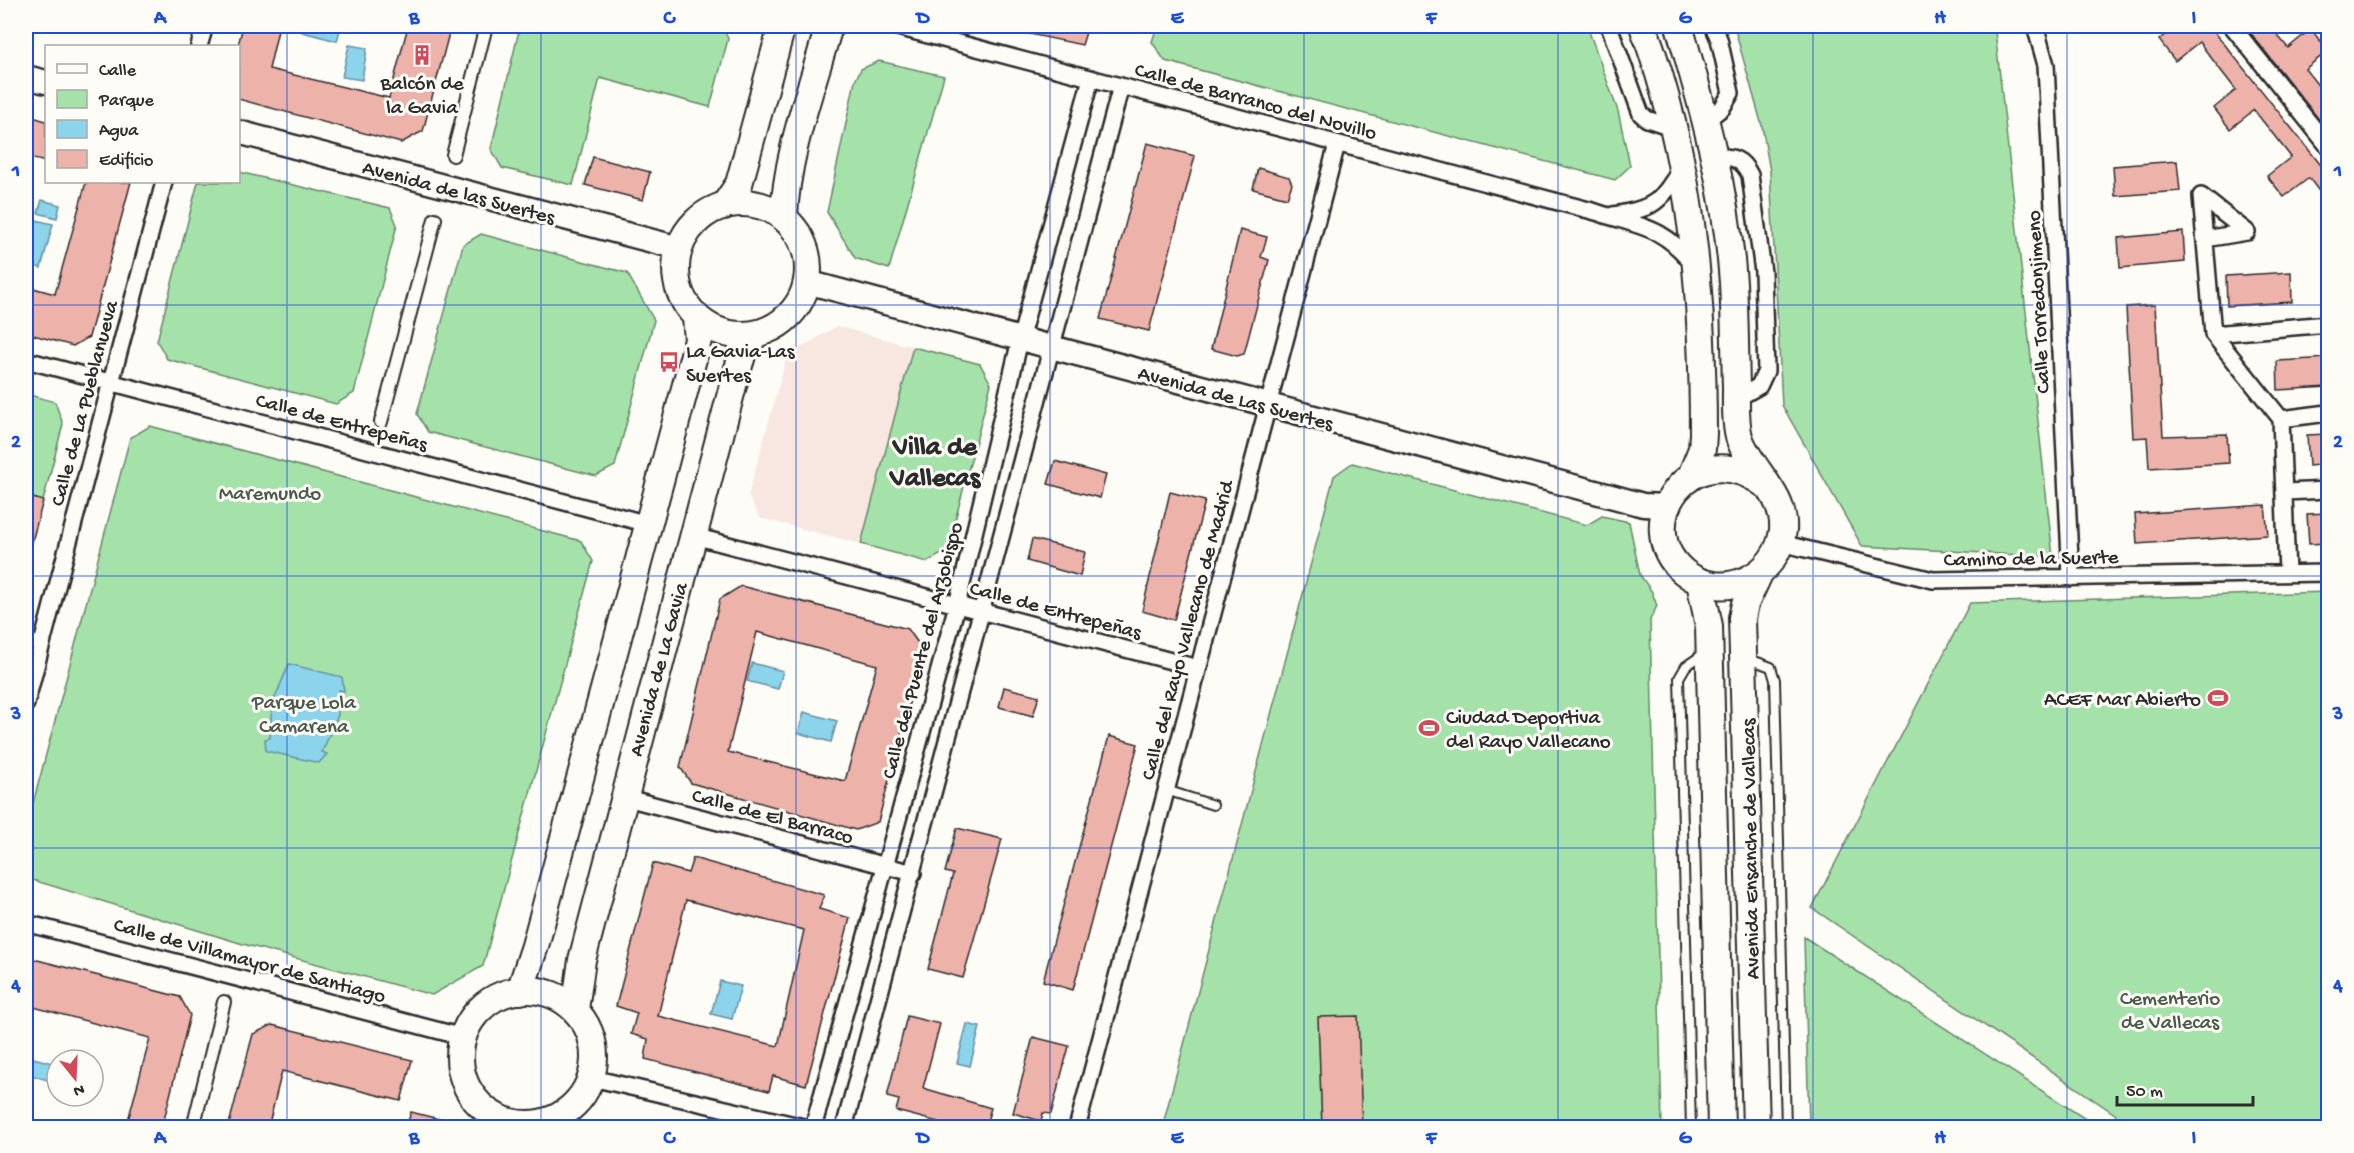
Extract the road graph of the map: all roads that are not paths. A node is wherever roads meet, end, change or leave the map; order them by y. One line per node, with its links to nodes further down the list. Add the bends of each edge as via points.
1 (205, 26): 12 (street)
2 (486, 26): 22 (street)
3 (782, 26): 25 (main road, via 739,184)
4 (829, 26): 27 (main road, via 789,167)
5 (894, 26): 14 (street, Calle de Barranco del Novillo)
6 (1609, 26): 18 (street, via 1641,114)
7 (1643, 26): 18 (main road)
8 (1679, 26): 17 (main road)
9 (1713, 26): 17 (street, via 1731,93 1722,108)
10 (2035, 26): 56 (street, Calle Torredonjimeno, via 2046,65)
11 (2232, 26): 21 (street)
12 (200, 45)
13 (26, 77): 15 (main road)
14 (1091, 78): 16 (street, Calle de Barranco del Novillo); 37 (street, Calle del Puente del Arzobispo)
15 (45, 82)
16 (1121, 86): 20 (street, Calle de Barranco del Novillo); 38 (street)
17 (1707, 120): 46 (main road, via 1730,252 1739,437)
18 (1674, 128): 23 (main road)
19 (240, 133): 30 (main road, Avenida de las Suertes)
20 (1337, 144): 26 (street, Calle de Barranco del Novillo); 41 (street, Calle del Rayo Vallecano de Madrid)
21 (2328, 146)
22 (453, 155)
23 (1682, 165): 26 (street, Calle de Barranco del Novillo, via 1667,191 1653,204 1635,212); 31 (main road)
24 (164, 183): 40 (street, Calle de La Pueblanueva)
25 (724, 206): 27 (main road, via 742,203 764,207); 30 (main road, via 697,222)
26 (1607, 216): 31 (street, Calle de Barranco del Novillo, via 1672,239)
27 (784, 218): 32 (main road, via 804,245)
28 (435, 219): 44 (street)
29 (2205, 238): 36 (street)
30 (679, 248): 33 (main road, via 678,286)
31 (1698, 270): 45 (main road, via 1703,434 1702,449)
32 (807, 282): 35 (main road, via 790,315); 37 (main road, Avenida de Las Suertes)
33 (696, 316): 35 (main road, via 715,330); 50 (main road, via 698,340)
34 (2328, 324): 36 (street)
35 (756, 334): 51 (main road, Avenida de La Gavia, via 744,350 735,378)
36 (2214, 334): 43 (street)
37 (1020, 340): 38 (main road, Avenida de Las Suertes); 58 (street, Calle del Puente del Arzobispo)
38 (1052, 348): 41 (main road, Avenida de Las Suertes); 59 (street)
39 (26, 360): 40 (street, Calle de Entrepeñas)
40 (111, 381): 50 (street, Calle de Entrepeñas); 61 (street, Calle de La Pueblanueva)
41 (1266, 405): 49 (main road, Avenida de Las Suertes, via 1643,505); 64 (street, Calle del Rayo Vallecano de Madrid)
42 (2328, 413): 43 (street)
43 (2281, 419): 48 (street)
44 (381, 422)
45 (1691, 476): 46 (main road, via 1710,468 1731,467 1751,473); 49 (main road, via 1676,489)
46 (1767, 486): 52 (main road, via 1781,513)
47 (2328, 490): 48 (street)
48 (2285, 492): 53 (street)
49 (1667, 506): 57 (main road, via 1664,532 1672,558)
50 (648, 524): 72 (main road, via 535,946)
51 (694, 536): 58 (street, Calle de Entrepeñas); 67 (main road, Avenida de La Gavia)
52 (1781, 543): 55 (main road, Avenida Ensanche de Vallecas); 56 (street, Camino de la Suerte, via 1933,580)
53 (2287, 573): 54 (street, Camino de la Suerte); 56 (street, Camino de la Suerte)
54 (2328, 573)
55 (1759, 574): 57 (main road, via 1740,584); 63 (main road, Avenida Ensanche de Vallecas, via 1743,612)
56 (2071, 578)
57 (1700, 582): 62 (main road, Avenida Ensanche de Vallecas, via 1707,607)
58 (957, 605): 59 (street, Calle de Entrepeñas); 69 (street, Calle del Puente del Arzobispo)
59 (982, 611): 64 (street, Calle de Entrepeñas); 70 (street)
60 (26, 640): 61 (street)
61 (41, 644): 65 (street, Calle de La Pueblanueva)
62 (1709, 650): 84 (lane, via 1686,666 1679,678); 85 (main road, Avenida Ensanche de Vallecas)
63 (1744, 657): 86 (main road, Avenida Ensanche de Vallecas); 87 (lane, via 1771,667 1775,680)
64 (1198, 668): 66 (street, Calle del Rayo Vallecano de Madrid)
65 (26, 704)
66 (1166, 790): 68 (lane); 83 (street, Calle del Rayo Vallecano de Madrid)
67 (624, 797): 69 (street, Calle de El Barraco); 74 (main road, Avenida de La Gavia, via 582,960)
68 (1213, 805)
69 (884, 866): 70 (street, Calle de El Barraco); 81 (street, Calle del Puente del Arzobispo)
70 (913, 873): 82 (street)
71 (26, 923): 75 (street, Calle de Villamayor de Santiago)
72 (519, 991): 74 (main road, via 540,991); 75 (main road, via 495,998 476,1014)
73 (224, 1002): 79 (street)
74 (575, 1010): 76 (main road, via 589,1029 595,1053)
75 (463, 1037): 77 (main road, via 463,1076)
76 (592, 1078): 78 (main road, via 568,1111); 80 (street)
77 (483, 1118): 78 (main road)
78 (547, 1124)
79 (194, 1128)
80 (808, 1128)
81 (813, 1128)
82 (844, 1128)
83 (1077, 1128)
84 (1690, 1128)
85 (1721, 1128)
86 (1756, 1128)
87 (1786, 1128)

